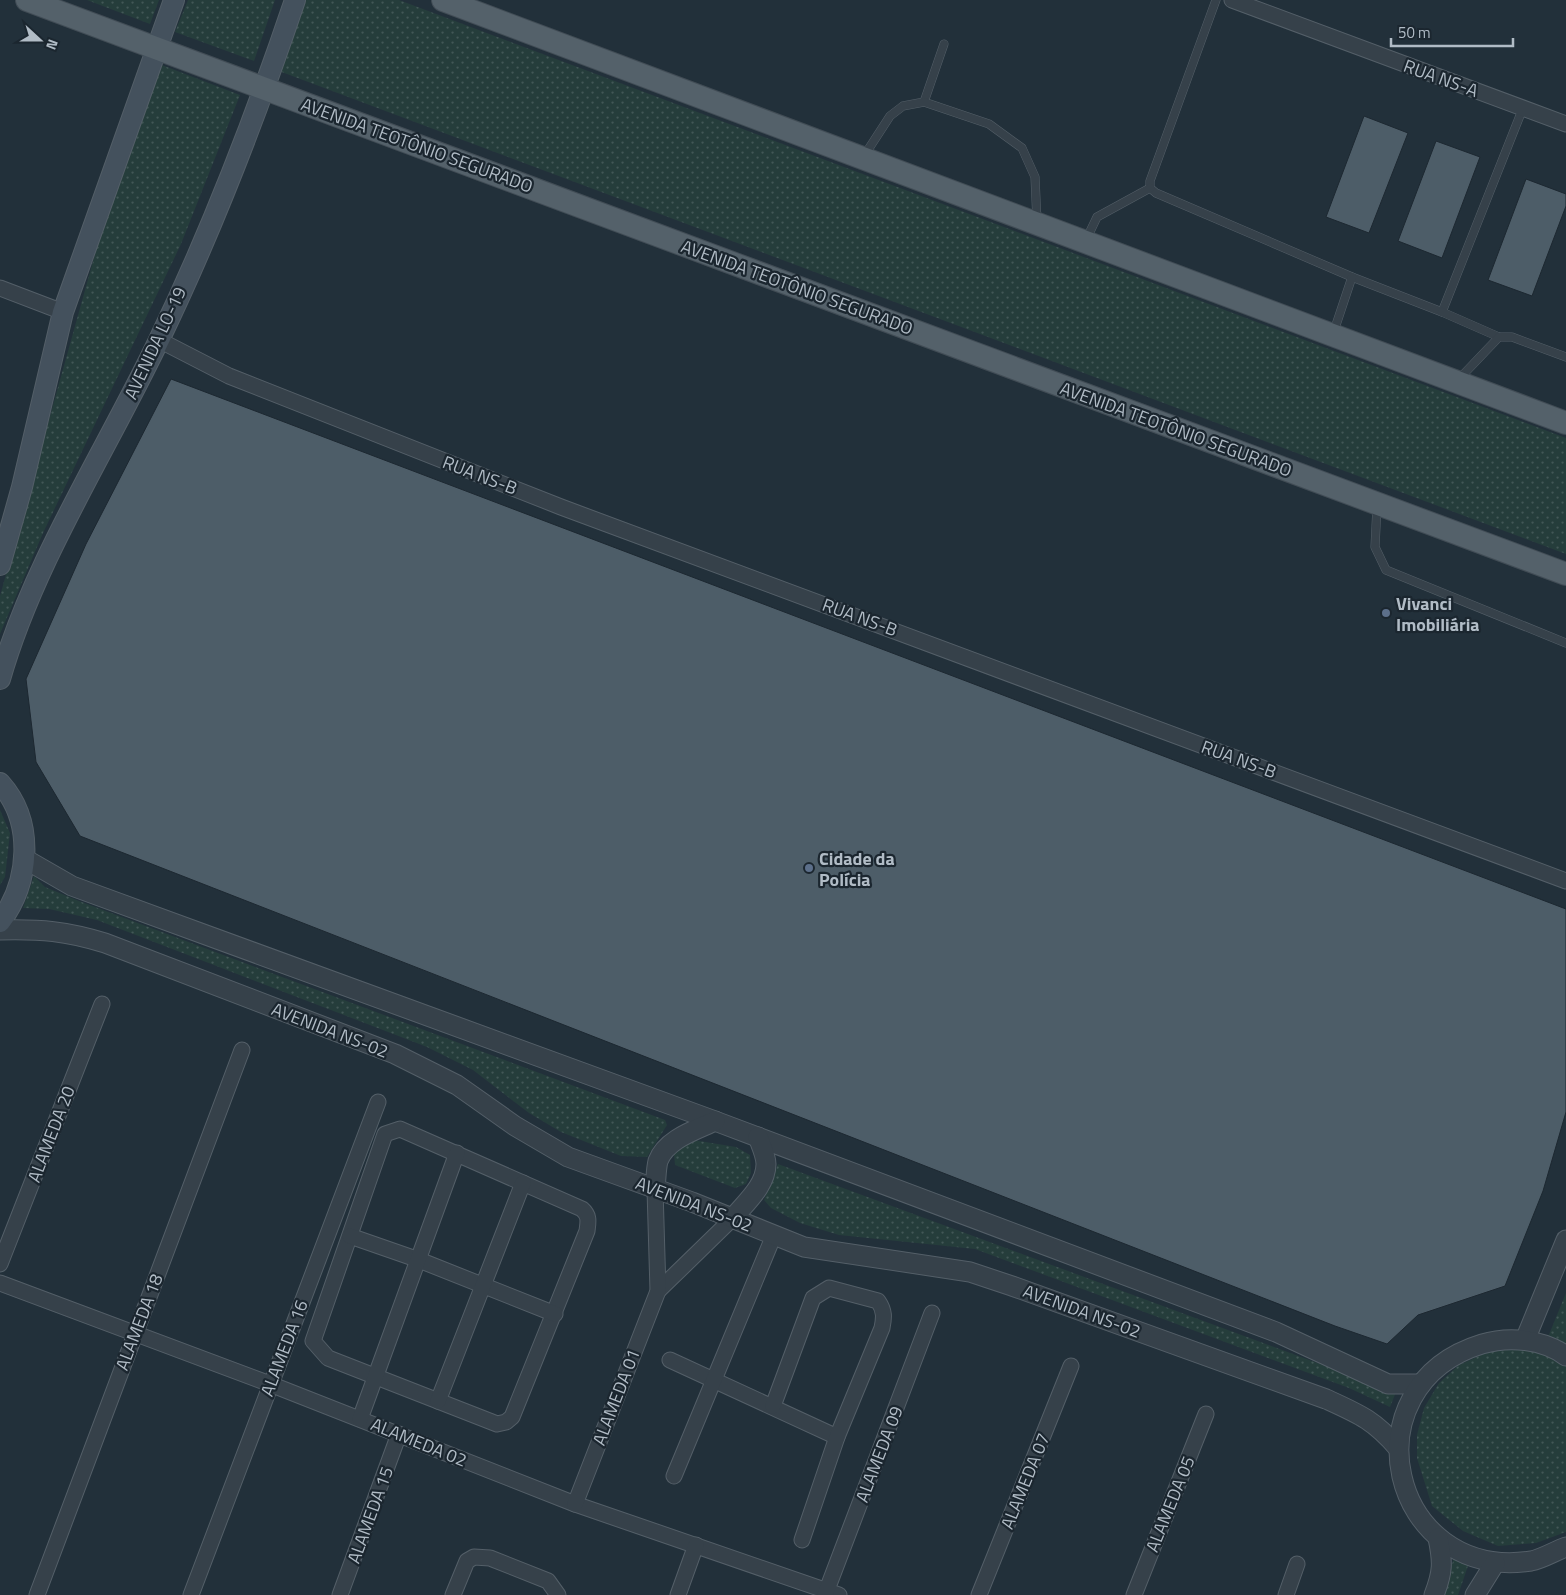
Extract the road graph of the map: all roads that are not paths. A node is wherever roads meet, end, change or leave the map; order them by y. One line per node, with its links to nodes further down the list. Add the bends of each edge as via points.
1 (27, 0): 8 (main road, AVENIDA TEOTÔNIO SEGURADO)
2 (174, 0): 8 (main road)
3 (294, 0): 9 (main road, AVENIDA LO-19)
4 (443, 0): 13 (main road)
5 (1216, 0): 14 (lane)
6 (1232, 0): 11 (street, RUA NS-A)
7 (944, 44): 10 (lane)
8 (155, 48): 9 (main road, AVENIDA TEOTÔNIO SEGURADO); 19 (main road)
9 (265, 89): 23 (main road, AVENIDA LO-19); 27 (main road, AVENIDA TEOTÔNIO SEGURADO)
10 (924, 102): 13 (lane, via 904,106 890,116); 15 (lane, via 989,124 1022,148 1035,177)
11 (1522, 108): 12 (street, RUA NS-A); 20 (lane)
12 (1566, 124)
13 (862, 158): 15 (main road)
14 (1150, 188): 16 (lane, via 1097,217); 17 (lane)
15 (1037, 224): 16 (main road)
16 (1085, 242): 21 (main road)
17 (1352, 277): 20 (lane); 21 (lane)
18 (0, 288): 19 (street)
19 (64, 312): 28 (main road)
20 (1442, 312): 22 (lane)
21 (1332, 336): 25 (main road)
22 (1499, 338): 24 (lane, via 1512,337); 25 (lane)
23 (159, 340): 31 (main road, AVENIDA LO-19, via 47,560); 34 (street, RUA NS-B, via 228,376 552,504)
24 (1566, 357)
25 (1457, 382): 26 (main road)
26 (1566, 423)
27 (1377, 504): 29 (main road, AVENIDA TEOTÔNIO SEGURADO); 30 (lane, via 1375,547 1386,570)
28 (0, 565)
29 (1566, 574)
30 (1566, 643)
31 (0, 678)
32 (0, 783): 33 (main road, via 22,823)
33 (25, 859): 35 (main road, via 20,884); 40 (street, via 72,886)
34 (1566, 881)
35 (0, 922)
36 (0, 930): 44 (street, AVENIDA NS-02, via 49,929 75,933 395,1054 457,1085 515,1126 568,1157)
37 (102, 1004): 50 (street, ALAMEDA 20)
38 (242, 1050): 56 (street, ALAMEDA 18)
39 (378, 1102): 63 (street, ALAMEDA 16)
40 (715, 1121): 41 (street); 44 (street, via 676,1140 664,1150 658,1162)
41 (758, 1137): 45 (street, via 766,1163 764,1176); 64 (street, via 1276,1332 1388,1384)
42 (457, 1153): 43 (street); 47 (street, via 400,1129 385,1134); 49 (street)
43 (523, 1183): 52 (street); 55 (street, via 587,1214 589,1220)
44 (655, 1189): 45 (street, AVENIDA NS-02); 53 (street, ALAMEDA 01)
45 (732, 1218): 46 (street, AVENIDA NS-02); 53 (street, ALAMEDA 01)
46 (774, 1235): 62 (street); 71 (street, AVENIDA NS-02, via 804,1247 970,1272 1004,1283 1326,1400 1368,1418)
47 (350, 1236): 49 (street); 61 (street, via 313,1341 328,1358)
48 (1566, 1240): 57 (street)
49 (419, 1260): 52 (street); 61 (street)
50 (0, 1264)
51 (0, 1283): 56 (street, ALAMEDA 02)
52 (482, 1286): 55 (street); 65 (street)
53 (658, 1291): 73 (street, ALAMEDA 01)
54 (932, 1313): 80 (street, ALAMEDA 09)
55 (555, 1314): 65 (street, via 512,1417 506,1422 498,1424)
56 (135, 1332): 63 (street, ALAMEDA 02); 81 (street, ALAMEDA 18)
57 (1525, 1340): 58 (street); 64 (street, via 1491,1341 1464,1349 1440,1364)
58 (1566, 1356)
59 (670, 1360): 62 (street)
60 (1071, 1366): 87 (street, ALAMEDA 07)
61 (377, 1376): 65 (street); 68 (street)
62 (712, 1380): 66 (street); 72 (street)
63 (270, 1384): 68 (street, ALAMEDA 02); 82 (street, ALAMEDA 16)
64 (1420, 1384): 71 (street, via 1404,1418)
65 (438, 1401)
66 (773, 1406): 70 (street); 70 (street, via 813,1298 829,1288 878,1302 883,1308 882,1328)
67 (1206, 1414): 88 (street, ALAMEDA 05)
68 (360, 1419): 69 (street, ALAMEDA 02)
69 (399, 1434): 73 (street, ALAMEDA 02); 83 (street, ALAMEDA 15)
70 (837, 1437): 75 (street)
71 (1398, 1448): 74 (street, via 1407,1498 1420,1519)
72 (674, 1476)
73 (575, 1504): 76 (street, ALAMEDA 02)
74 (1438, 1538): 78 (street, via 1464,1554); 90 (street, via 1443,1562)
75 (802, 1540)
76 (696, 1545): 80 (street, ALAMEDA 02); 86 (street)
77 (1566, 1547): 78 (street, via 1532,1561)
78 (1495, 1562): 91 (street)
79 (1297, 1564): 89 (street)
80 (830, 1593)
81 (38, 1595)
82 (190, 1595)
83 (340, 1595)
84 (453, 1595): 85 (street, via 467,1561 480,1556 548,1581)
85 (558, 1595)
86 (678, 1595)
87 (979, 1595)
88 (1134, 1595)
89 (1286, 1595)
90 (1434, 1595)
91 (1475, 1595)

